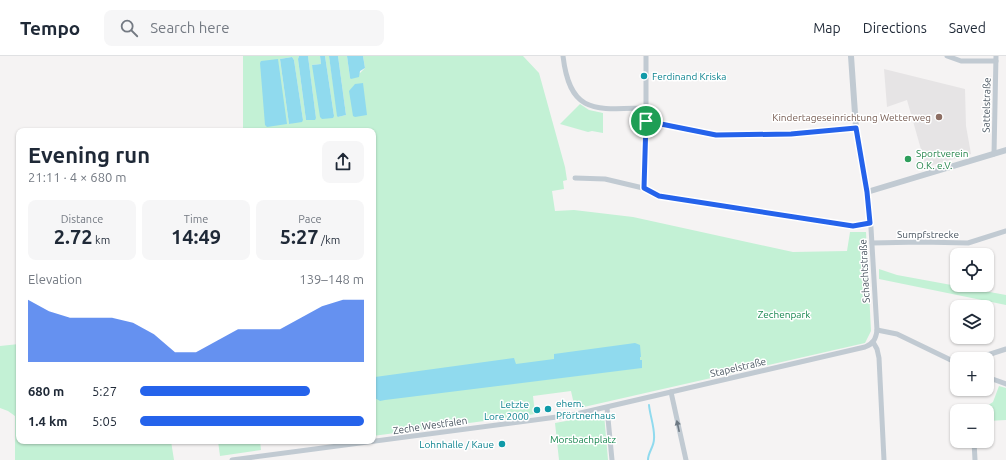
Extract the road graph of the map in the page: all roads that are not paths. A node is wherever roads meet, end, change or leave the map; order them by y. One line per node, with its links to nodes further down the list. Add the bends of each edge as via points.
1 (563, 56): 6 (street, via 567,81 576,97 583,102 603,109)
2 (646, 56): 6 (street)
3 (851, 56): 8 (street, Schachtstraße)
4 (947, 56): 5 (street, via 961,61)
5 (996, 59): 10 (street, Sattelstraße)
6 (646, 108): 7 (street)
7 (646, 121): 8 (street, via 716,135 791,134); 12 (street)
8 (856, 128): 13 (street, Schachtstraße)
9 (1006, 150): 10 (street)
10 (994, 154): 13 (street)
11 (575, 178): 12 (street, via 605,179)
12 (644, 188): 14 (street, via 659,196 853,226)
13 (867, 192): 14 (street, Schachtstraße)
14 (870, 223): 16 (street, Schachtstraße)
15 (1006, 231): 16 (street, Sumpfstrecke, via 968,243)
16 (872, 243): 17 (street, Schachtstraße)
17 (877, 330): 18 (street, Schachtstraße); 21 (street, via 897,334)
18 (873, 342): 24 (street, Stapelstraße, via 865,347); 32 (street, via 879,358)
19 (1006, 349): 20 (street)
20 (994, 353)
21 (950, 360)
22 (994, 380): 23 (street)
23 (1006, 384)
24 (671, 392): 25 (street, Stapelstraße); 31 (street, one-way to 24)
25 (607, 408): 26 (street, Zeche Westfalen); 30 (street)
26 (376, 441)
27 (353, 444): 29 (street, Zeche Westfalen)
28 (974, 448): 33 (street)
29 (232, 460)
30 (612, 460)
31 (686, 460)
32 (884, 460)
33 (975, 460)

